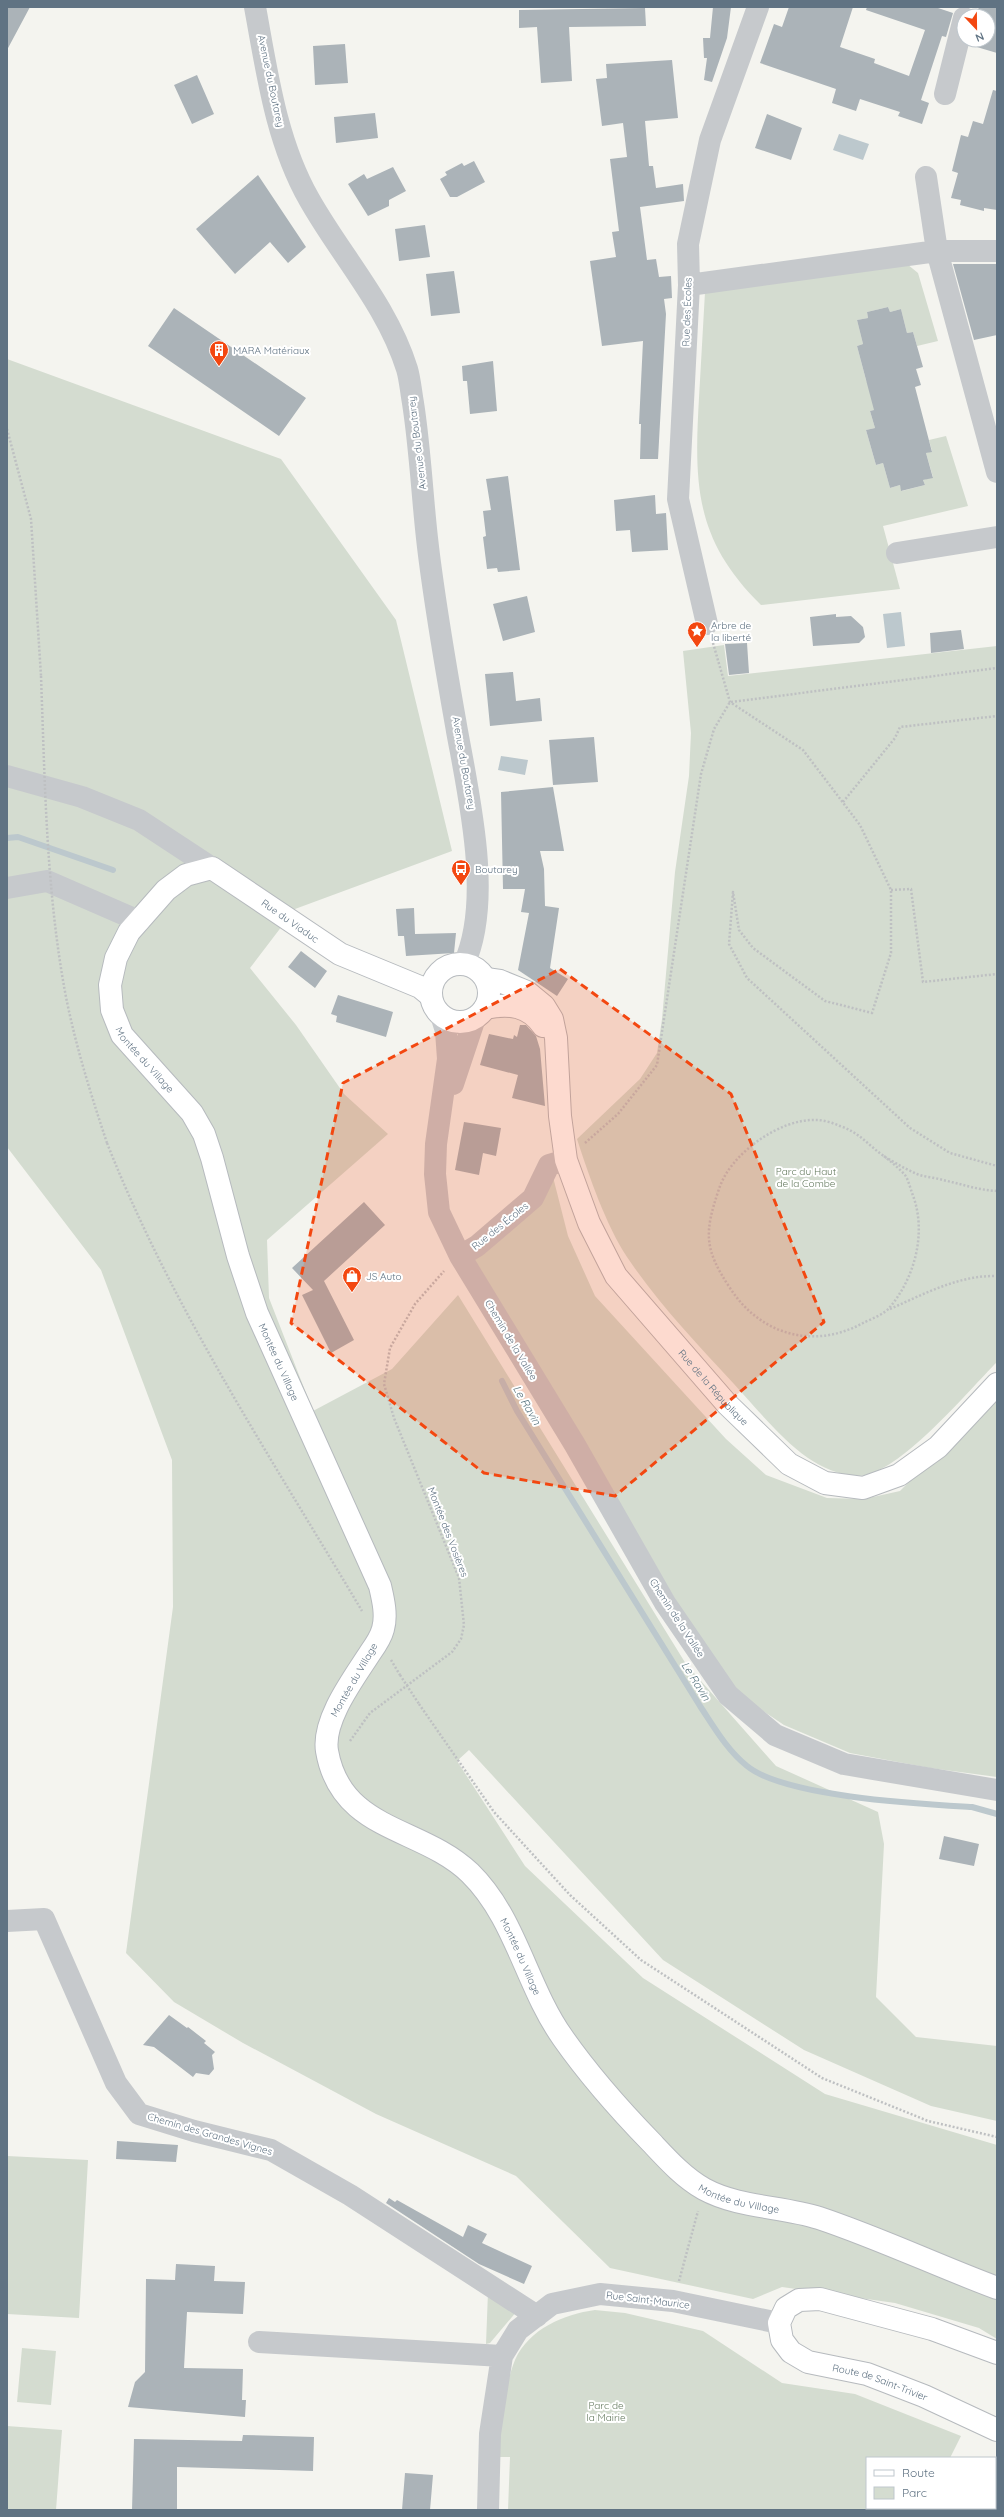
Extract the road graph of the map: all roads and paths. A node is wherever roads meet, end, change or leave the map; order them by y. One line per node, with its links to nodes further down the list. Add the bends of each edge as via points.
1 (255, 7): 25 (street, Avenue du Boutarey, via 272,97 289,158 309,200 381,310 407,369 417,430 427,540 457,730 473,811 477,862 476,909 480,936)
2 (758, 7): 8 (street, Rue des Écoles, via 710,140 688,244)
3 (956, 48): 4 (street)
4 (945, 94)
5 (926, 178): 6 (street)
6 (937, 251): 7 (street); 8 (street); 10 (street)
7 (997, 251)
8 (689, 285): 13 (street, Rue des Écoles, via 678,499)
9 (7, 429): 39 (path, bridge, via 31,519 50,853 61,967 77,1044 107,1143 128,1195 187,1312)
10 (997, 472)
11 (997, 537): 12 (street)
12 (897, 553)
13 (707, 624): 15 (path)
14 (997, 668): 15 (path)
15 (730, 702): 18 (path, via 803,750); 32 (path, via 714,729 701,774 658,1065 618,1114)
16 (997, 716): 18 (path, via 900,727 895,738)
17 (7, 776): 19 (street, via 82,797 139,820)
18 (842, 802): 21 (path, via 860,825)
19 (212, 868): 22 (main road, Montée du Village, via 186,875 166,890); 23 (main road, Rue du Viaduc, via 317,940 340,954)
20 (7, 888): 22 (street, via 47,881)
21 (891, 890): 26 (path, via 911,888 923,982); 33 (path, via 892,953 872,1013 824,1001 753,948 739,930 733,892 728,944 747,978 910,1128 950,1153)
22 (139, 921): 39 (main road, Montée du Village, via 129,932 116,958 110,985 112,1010 122,1035 192,1113 204,1134 238,1256 257,1313 380,1586 385,1608 383,1629)
23 (372, 967): 24 (main road, Rue du Viaduc); 27 (main road, Rue du Viaduc, via 420,987)
24 (440, 972): 25 (main road, via 447,967); 27 (main road, via 432,987)
25 (477, 972): 28 (main road, via 489,994); 29 (main road, Rue de la République, via 528,992 544,1006 552,1019 556,1038)
26 (997, 974)
27 (436, 1005): 28 (main road, via 457,1022); 30 (street, via 446,1031 448,1059)
28 (480, 1013): 29 (main road, Rue de la République, via 500,1005 522,1007 536,1015 543,1026); 30 (street)
29 (557, 1075): 32 (main road, Rue de la République)
30 (442, 1115): 35 (street, via 436,1144 435,1174 439,1212)
31 (884, 1156): 34 (path, via 915,1174 981,1190); 37 (path, via 906,1176 918,1206 919,1235 909,1278); 37 (path, via 859,1135 841,1126 817,1120 777,1130 756,1141 741,1154 720,1184 709,1219 709,1244 716,1267 740,1304 773,1329 812,1338 846,1333)
32 (566, 1160): 35 (street, Rue des Écoles, via 549,1165 533,1198 477,1246); 38 (main road, Rue de la République, via 589,1223 616,1276 727,1404 789,1464 825,1483 863,1488 899,1475 938,1446)
33 (997, 1166)
34 (997, 1191)
35 (458, 1252): 41 (path, Montée des Vosières, via 415,1304 390,1348 384,1384 394,1418 459,1578 464,1625 461,1639 452,1652 370,1713 352,1735); 42 (street, Chemin de la Vallée, via 575,1446 665,1603 728,1695 775,1735 844,1764)
36 (997, 1276): 37 (path, via 977,1275 934,1289)
37 (889, 1309)
38 (997, 1384)
39 (378, 1639): 45 (main road, Montée du Village, via 331,1718 326,1748 344,1793 361,1811 386,1827 449,1856 484,1889 507,1923 540,1999 562,2037 621,2111 677,2169)
40 (400, 1675): 44 (path, bridge, via 494,1812 570,1895 641,1960 822,2078 928,2121)
41 (348, 1748)
42 (997, 1790)
43 (7, 1921): 48 (street, Chemin des Grandes Vignes, via 44,1919 116,2083 139,2114 194,2131 272,2150 350,2195)
44 (997, 2137)
45 (704, 2189): 46 (main road, Montée du Village, via 738,2202 819,2218); 47 (path)
46 (997, 2288)
47 (673, 2301): 48 (street, Rue Saint-Maurice, via 600,2294 552,2304); 49 (street, Rue Saint-Maurice)
48 (537, 2316): 52 (street, Rue Saint-Maurice, via 518,2330)
49 (779, 2323): 51 (main road, via 786,2308 799,2300 820,2299 932,2329); 53 (main road, Route de Saint-Trivier, via 782,2340 791,2352 808,2362 867,2374 924,2396)
50 (259, 2342): 52 (street)
51 (997, 2353)
52 (502, 2356): 54 (street, Rue Saint-Maurice, via 490,2434)
53 (997, 2430)
54 (488, 2510)

